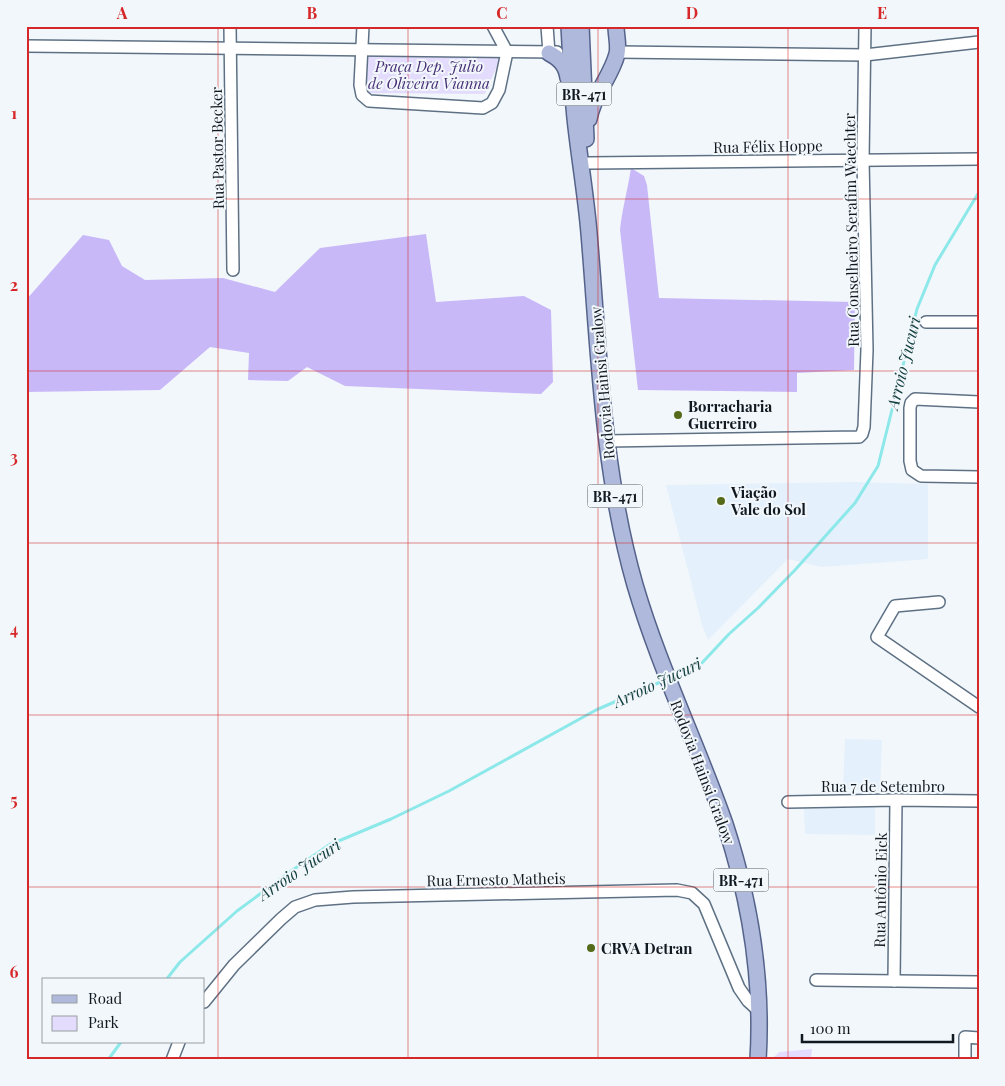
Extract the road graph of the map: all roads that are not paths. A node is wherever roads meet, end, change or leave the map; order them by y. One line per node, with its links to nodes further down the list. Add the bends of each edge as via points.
1 (230, 26): 11 (street, Rua Pastor Becker)
2 (363, 26): 12 (street)
3 (493, 26): 13 (street)
4 (547, 26): 16 (street)
5 (569, 26): 14 (main road, Rodovia Hainsi Gralow / BR-471)
6 (581, 26): 19 (main road, Rodovia Hainsi Gralow / BR-471)
7 (616, 26): 15 (main road)
8 (865, 26): 17 (street, Rua Conselheiro Serafim Waechter)
9 (979, 42): 17 (street)
10 (26, 46): 11 (street)
11 (230, 50): 12 (street); 23 (street, Rua Pastor Becker)
12 (362, 51): 13 (street); 13 (street, via 360,85 362,95 369,101 483,108 492,103 499,90)
13 (507, 52): 16 (street)
14 (570, 52): 16 (street); 18 (main road, Rodovia Hainsi Gralow / BR-471)
15 (617, 52): 17 (street); 19 (main road, via 592,105)
16 (549, 53): 18 (main road, via 565,66)
17 (865, 55): 21 (street, Rua Conselheiro Serafim Waechter)
18 (574, 114): 22 (main road, Rodovia Hainsi Gralow / BR-471)
19 (587, 157): 21 (street, Rua Félix Hoppe); 22 (main road, Rodovia Hainsi Gralow / BR-471)
20 (979, 159): 21 (street, Rua Félix Hoppe)
21 (863, 160): 27 (street, Rua Conselheiro Serafim Waechter, via 867,350 862,434 859,437)
22 (586, 193): 27 (main road, Rodovia Hainsi Gralow / BR-471)
23 (233, 270)
24 (926, 322): 25 (street)
25 (979, 322)
26 (979, 402): 28 (street, via 915,399 911,403 910,460 912,470 921,476)
27 (606, 440): 38 (main road, Rodovia Hainsi Gralow / BR-471, via 611,481 635,584 661,663 724,824 745,893 756,960)
28 (979, 477)
29 (939, 602): 30 (street, via 895,606 877,638)
30 (979, 707)
31 (896, 800): 32 (street, Rua 7 de Setembro); 33 (street, Rua 7 de Setembro); 35 (street, Rua Antônio Eick)
32 (979, 801)
33 (788, 802)
34 (816, 980): 35 (street)
35 (894, 981): 36 (street)
36 (979, 982)
37 (205, 1001): 38 (street, Rua Ernesto Matheis, via 234,964 281,919 296,907 314,900 677,890 692,893 704,904 739,988)
38 (760, 1012): 42 (main road, Rodovia Hainsi Gralow / BR-471)
39 (979, 1038): 43 (street, via 965,1037)
40 (178, 1044): 41 (street)
41 (172, 1060)
42 (758, 1060)
43 (965, 1060)

